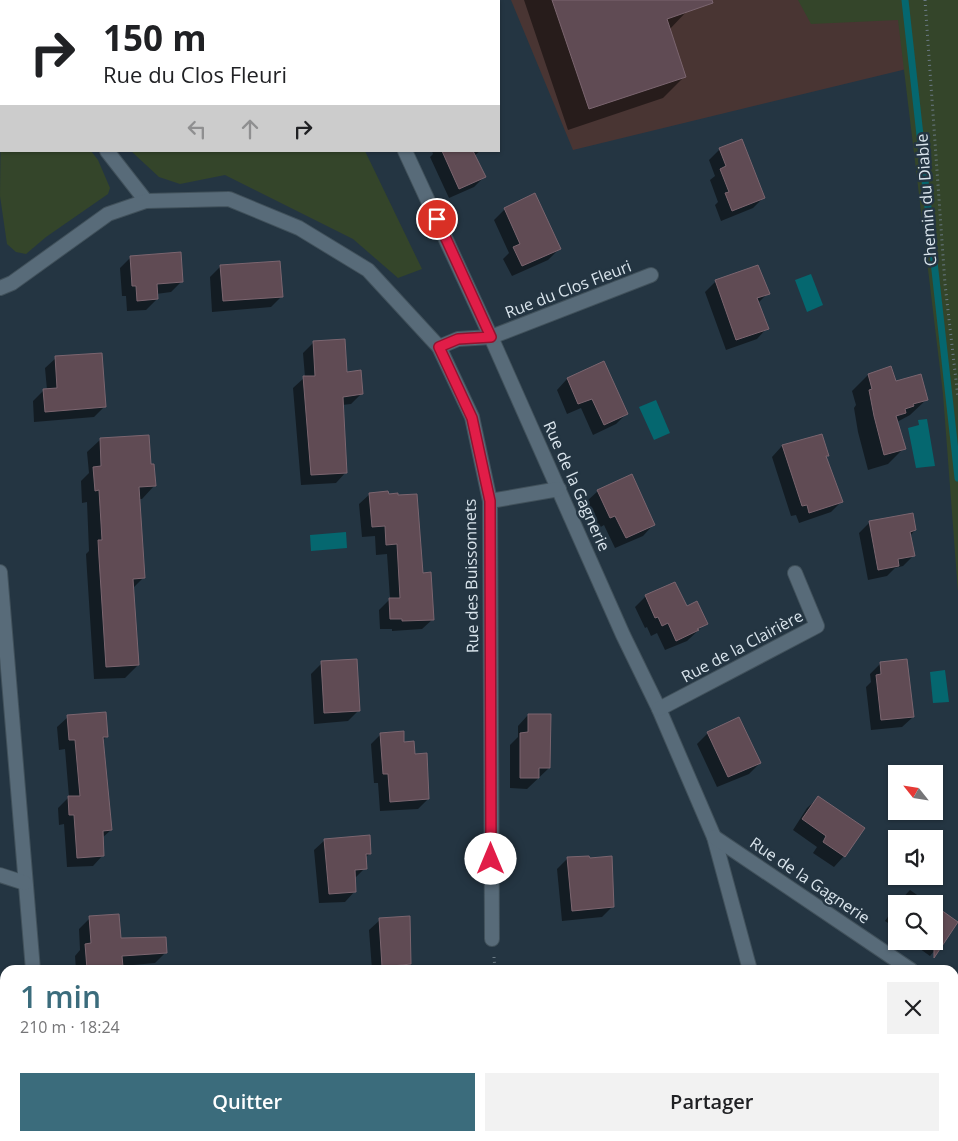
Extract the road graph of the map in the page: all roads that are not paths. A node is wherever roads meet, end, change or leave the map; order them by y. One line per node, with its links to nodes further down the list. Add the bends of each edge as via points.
1 (108, 152): 3 (street)
2 (405, 152): 6 (street, Rue de la Gagnerie)
3 (146, 201): 5 (street, Rue des Buissonnets, via 108,214 12,283); 7 (street, Rue des Buissonnets, via 228,199 299,228 368,270)
4 (651, 275): 6 (street, Rue du Clos Fleuri)
5 (0, 288)
6 (491, 337): 7 (street, Rue du Clos Fleuri, via 458,339); 8 (street, Rue de la Gagnerie)
7 (439, 347): 9 (street, Rue des Buissonnets, via 472,418)
8 (559, 489): 9 (street); 12 (street, Rue de la Gagnerie, via 622,635)
9 (490, 501): 16 (street, Rue des Buissonnets)
10 (0, 572): 15 (street)
11 (795, 573): 12 (street, Rue de la Clairière, via 817,626)
12 (659, 709): 13 (street, Rue de la Gagnerie)
13 (714, 837): 18 (street, Rue de la Gagnerie); 19 (street, Rue de la Gagnerie)
14 (0, 875): 15 (street)
15 (25, 882): 17 (street)
16 (492, 939)
17 (33, 965)
18 (749, 965)
19 (904, 965)

